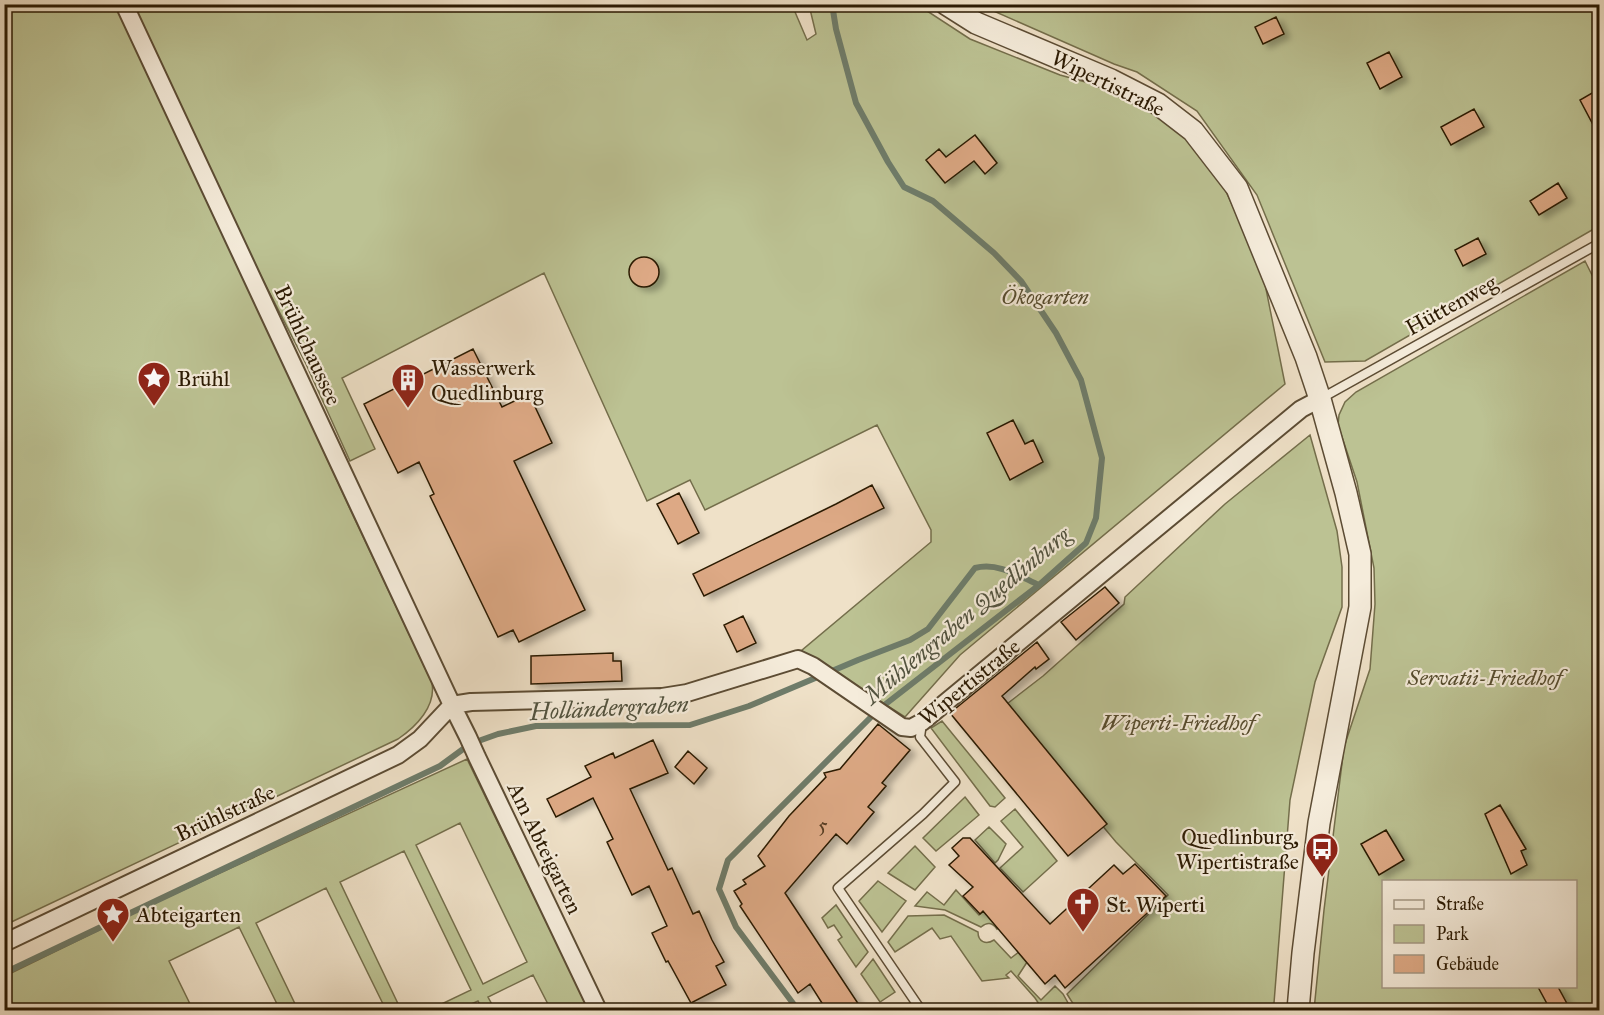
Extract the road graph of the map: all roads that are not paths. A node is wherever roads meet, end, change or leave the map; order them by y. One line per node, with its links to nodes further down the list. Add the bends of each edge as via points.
1 (124, 4): 5 (street, Brühlchaussee)
2 (946, 4): 4 (street, Wipertistraße, via 976,23 1112,80 1158,104 1194,131 1237,188)
3 (1599, 243): 4 (lane, Hüttenweg)
4 (1320, 399): 6 (street, Wipertistraße, via 1301,409); 10 (street, Wipertistraße, via 1360,554 1360,607 1320,823)
5 (452, 705): 6 (street, Wipertistraße, via 662,697 798,659 905,728); 7 (street, Brühlstraße, via 420,739 398,755); 8 (street, Am Abteigarten)
6 (922, 722): 9 (lane, via 920,736 955,782 838,888)
7 (4, 943)
8 (598, 1011)
9 (921, 1011)
10 (1298, 1011)

